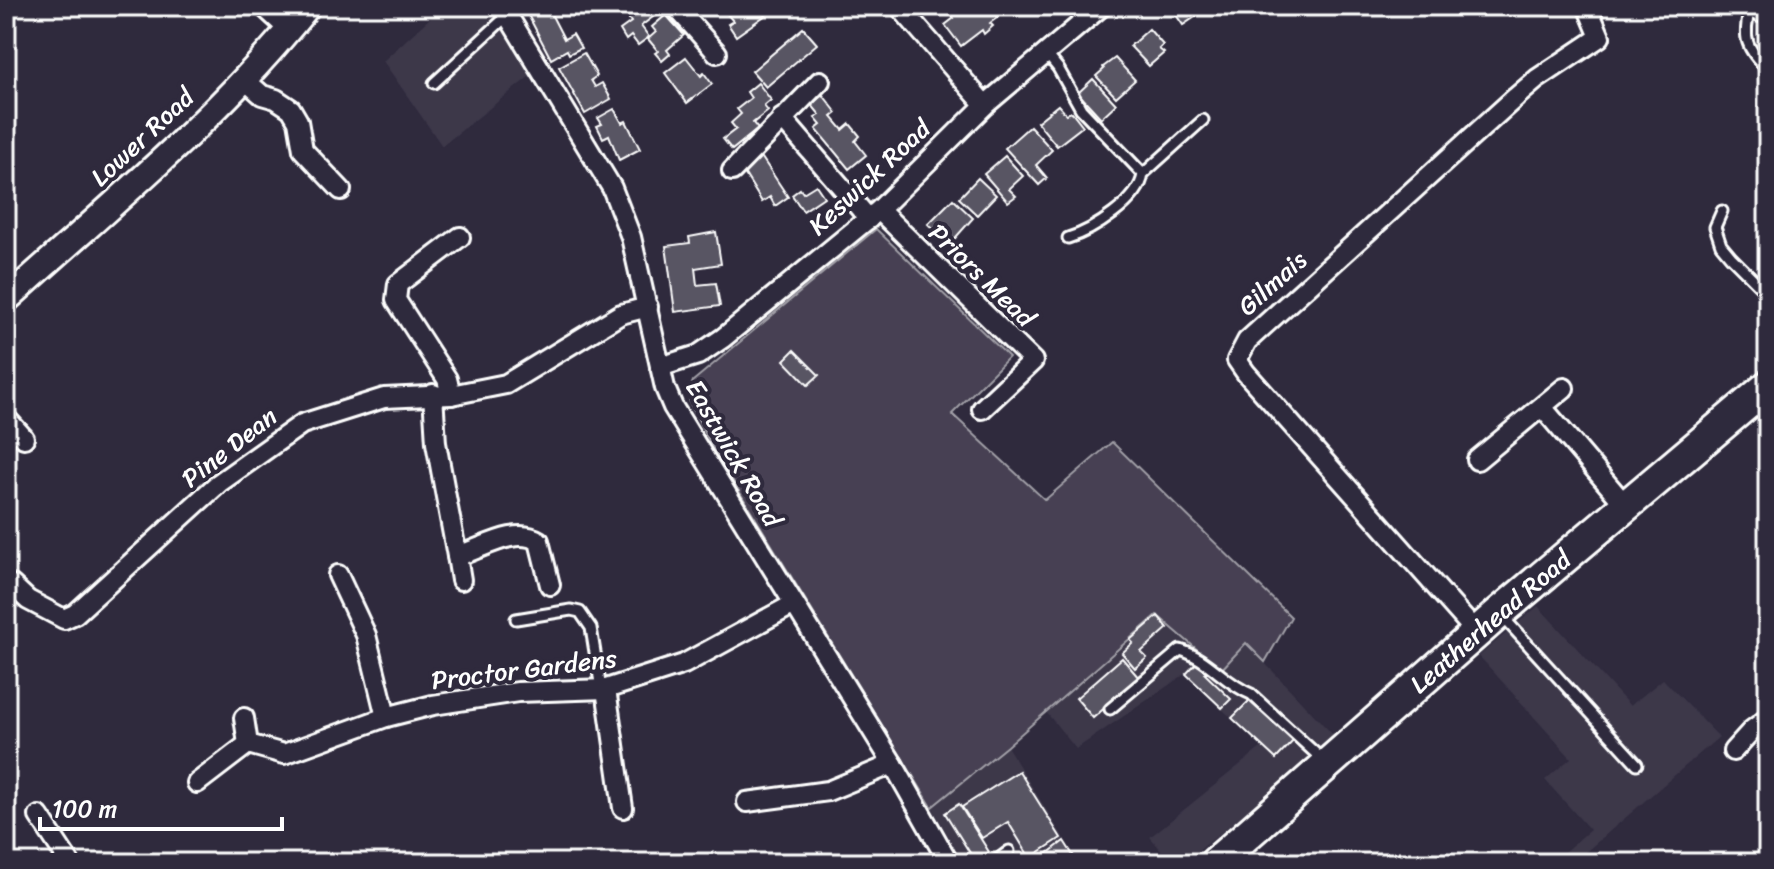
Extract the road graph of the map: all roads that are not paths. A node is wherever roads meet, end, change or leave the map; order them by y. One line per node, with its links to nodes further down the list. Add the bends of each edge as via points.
1 (263, 6): 9 (street)
2 (308, 6): 9 (street, Lower Road)
3 (675, 6): 10 (street)
4 (899, 6): 16 (street)
5 (1102, 6): 11 (street, Keswick Road)
6 (1587, 6): 47 (street, Gilmais, via 1600,37 1516,97 1247,341 1237,360)
7 (1755, 8): 12 (lane, via 1745,37)
8 (505, 11): 15 (lane); 28 (street, Eastwick Road, via 612,188)
9 (289, 30): 13 (street, Lower Road)
10 (717, 53)
11 (1046, 53): 16 (street, Keswick Road); 20 (lane, via 1081,109)
12 (1768, 70)
13 (244, 79): 21 (street, via 291,109 303,150); 27 (street, Lower Road)
14 (820, 81): 17 (street)
15 (434, 83)
16 (985, 105): 23 (street, Keswick Road)
17 (782, 118): 19 (street); 23 (street)
18 (1203, 120): 20 (lane)
19 (732, 171)
20 (1143, 174): 25 (lane, via 1142,185 1131,197 1089,232)
21 (341, 190)
22 (1722, 211): 26 (lane, via 1715,227 1721,245)
23 (874, 214): 29 (street, Keswick Road, via 723,338 698,355); 34 (street, Priors Mead, via 1033,361)
24 (460, 237): 32 (street, via 398,284 396,300 447,379)
25 (1068, 238)
26 (1768, 294)
27 (6, 300)
28 (648, 307): 29 (street, Eastwick Road); 32 (street, Pine Dean, via 621,314 506,384)
29 (660, 367): 44 (street, Eastwick Road, via 673,407)
30 (1768, 386): 38 (main road, Leatherhead Road)
31 (1564, 388): 33 (street)
32 (442, 394): 39 (street, via 436,443); 42 (street, Pine Dean, via 384,398 302,424 219,483 64,619)
33 (1542, 407): 37 (street); 38 (street)
34 (982, 409)
35 (6, 418): 36 (street)
36 (24, 438)
37 (1477, 460)
38 (1626, 506): 45 (main road, Leatherhead Road)
39 (457, 556): 41 (street); 43 (street, via 530,535 539,541)
40 (338, 575): 50 (street, via 366,635)
41 (461, 580)
42 (12, 585)
43 (550, 585)
44 (794, 604): 48 (street, Proctor Gardens, via 684,664); 55 (street, Eastwick Road)
45 (1499, 613): 47 (main road, Leatherhead Road); 57 (lane)
46 (516, 619): 48 (lane, via 580,612 591,628)
47 (1476, 632): 56 (main road, Leatherhead Road)
48 (604, 689): 50 (street, Proctor Gardens, via 477,696); 60 (street)
49 (1110, 709): 56 (lane, via 1180,650 1196,655 1251,694)
50 (386, 717): 53 (street, Proctor Gardens, via 284,754)
51 (244, 718): 53 (street)
52 (1768, 718): 54 (street)
53 (248, 744): 58 (street)
54 (1733, 751)
55 (893, 764): 59 (street, via 828,791); 64 (street, Eastwick Road)
56 (1327, 764): 66 (main road, Leatherhead Road)
57 (1637, 764)
58 (197, 783)
59 (747, 802)
60 (623, 808)
61 (39, 816): 63 (street)
62 (1009, 851): 65 (lane)
63 (70, 863)
64 (949, 863)
65 (993, 863)
66 (1215, 863)

